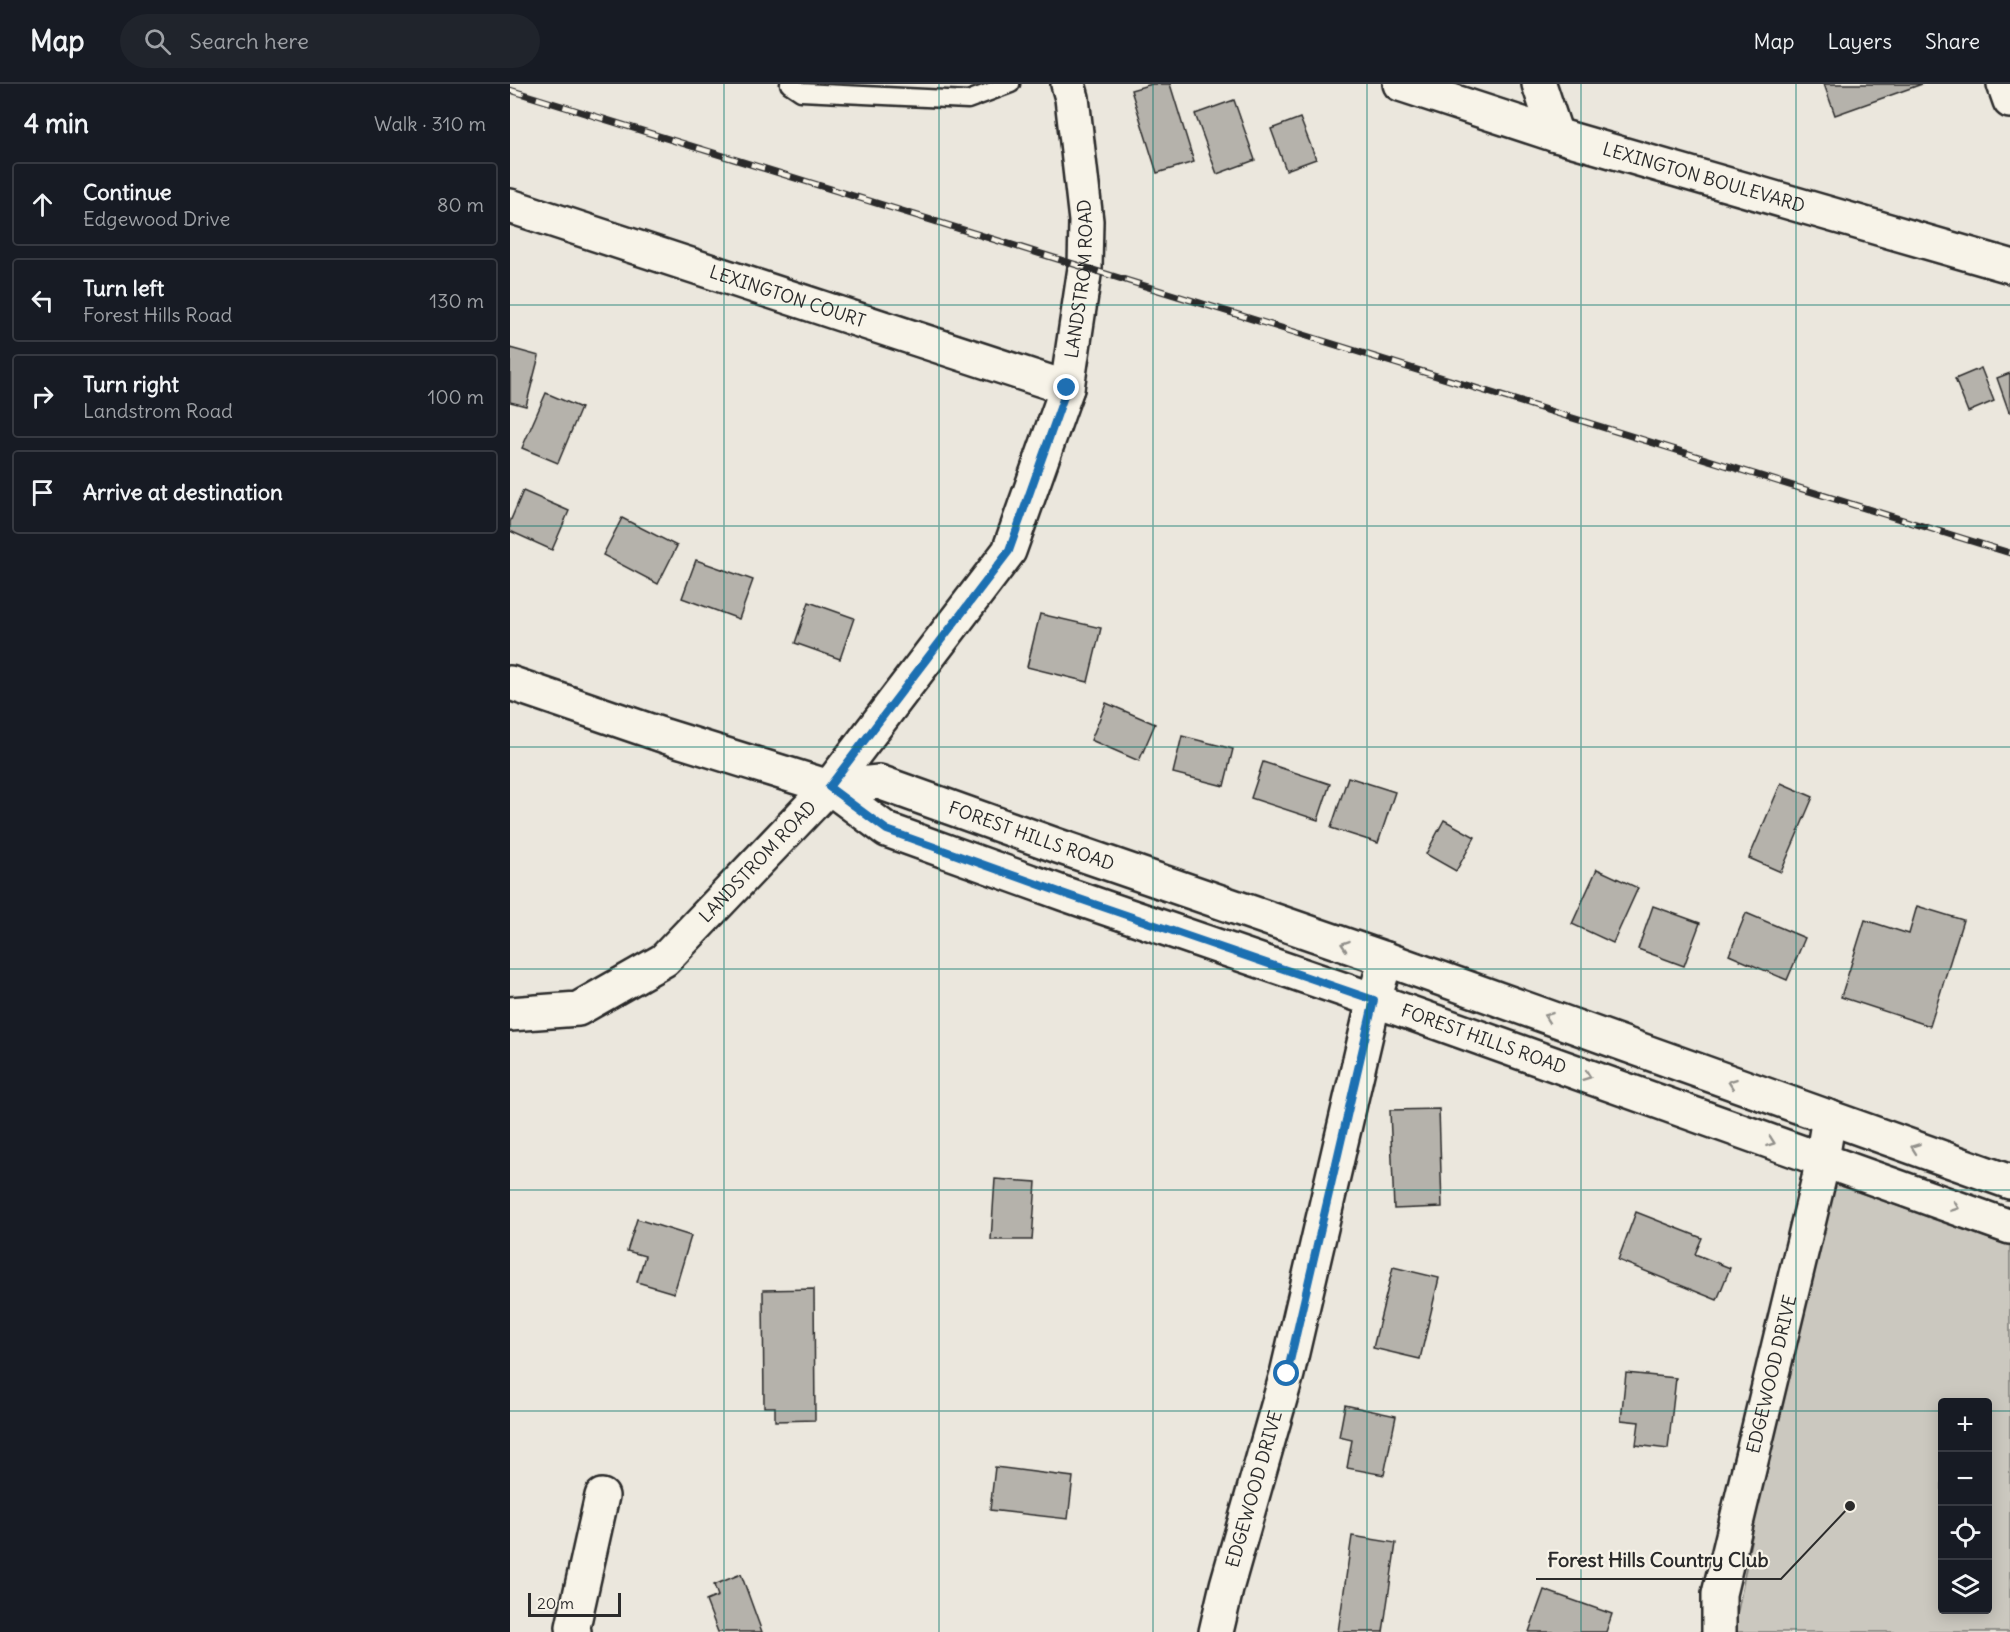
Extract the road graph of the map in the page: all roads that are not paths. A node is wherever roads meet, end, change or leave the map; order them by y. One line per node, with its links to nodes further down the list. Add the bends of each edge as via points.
1 (789, 84): 7 (lane, via 801,92)
2 (1011, 84): 7 (lane, via 968,100)
3 (1068, 84): 12 (street, LANDSTROM ROAD, via 1086,221 1085,268)
4 (1400, 84): 9 (street, LEXINGTON BOULEVARD)
5 (1539, 84): 9 (street)
6 (2004, 84): 8 (street)
7 (877, 90)
8 (2010, 100)
9 (1556, 135): 11 (street, LEXINGTON BOULEVARD)
10 (510, 206): 12 (street, LEXINGTON COURT)
11 (2010, 266)
12 (1067, 388): 16 (street, LANDSTROM ROAD, via 1009,551)
13 (510, 662): 15 (street, FOREST HILLS ROAD)
14 (510, 682): 15 (street, FOREST HILLS ROAD)
15 (665, 736): 16 (street, FOREST HILLS ROAD)
16 (829, 787): 17 (street, FOREST HILLS ROAD, one-way to 16, via 879,782); 18 (street, FOREST HILLS ROAD, via 887,830); 19 (street, LANDSTROM ROAD, via 664,960 578,1009)
17 (1386, 959): 18 (street, EDGEWOOD DRIVE); 20 (street, FOREST HILLS ROAD, one-way to 17)
18 (1374, 1000): 21 (street, FOREST HILLS ROAD, one-way to 21); 26 (street, EDGEWOOD DRIVE, via 1287,1374)
19 (510, 1014)
20 (1829, 1117): 21 (street, EDGEWOOD DRIVE); 22 (street, FOREST HILLS ROAD, one-way to 20)
21 (1823, 1160): 23 (street, FOREST HILLS ROAD, one-way to 23); 27 (street, EDGEWOOD DRIVE, via 1719,1594)
22 (2010, 1182)
23 (2010, 1227)
24 (602, 1496): 25 (street)
25 (574, 1632)
26 (1216, 1632)
27 (1719, 1632)

